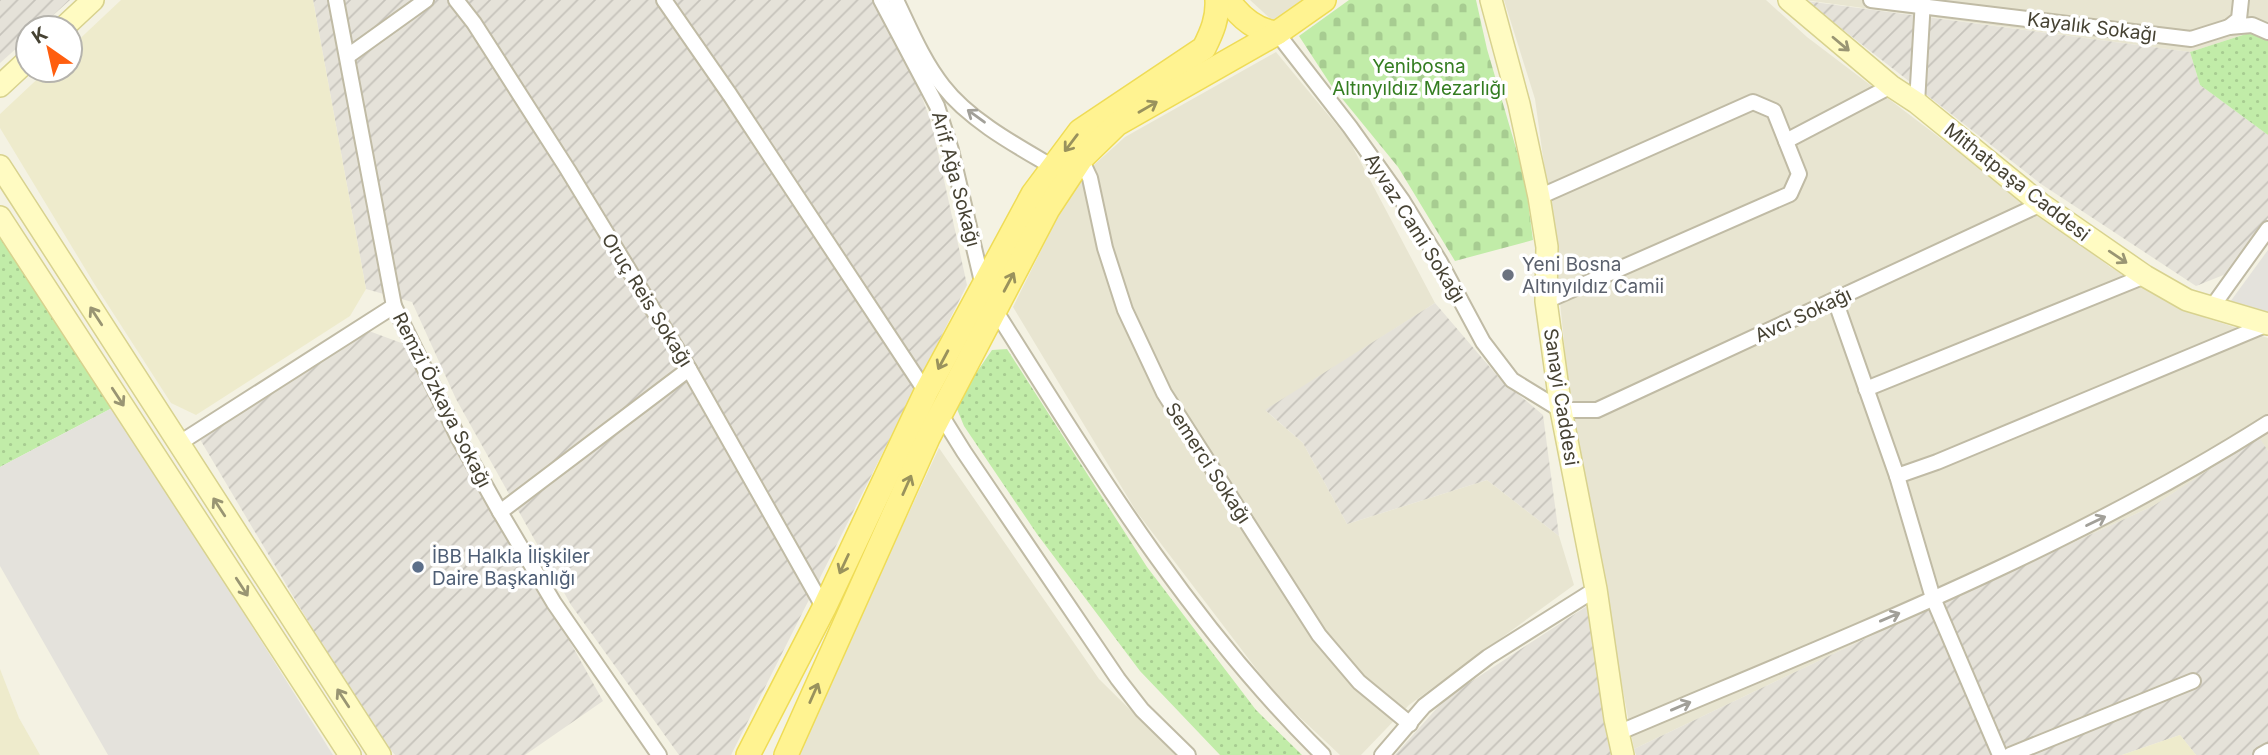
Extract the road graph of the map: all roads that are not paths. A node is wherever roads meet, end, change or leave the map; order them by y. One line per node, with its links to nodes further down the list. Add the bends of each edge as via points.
1 (93, 0): 16 (main road)
2 (337, 0): 20 (street, Remzi Özkaya Sokağı)
3 (426, 0): 20 (street)
4 (456, 0): 41 (street, Oruç Reis Sokağı, via 561,159)
5 (664, 0): 43 (street)
6 (881, 0): 34 (street, Arif Ağa Sokağı, via 937,106)
7 (896, 0): 28 (street, one-way to 7, via 1013,144 944,88)
8 (1217, 0): 28 (main road, one-way to 28, via 1217,14 1204,48 1080,131)
9 (1228, 0): 19 (main road, via 1257,29)
10 (1324, 0): 19 (main road)
11 (1491, 0): 29 (main road, Sanayi Caddesi)
12 (1789, 0): 23 (main road, Mithatpaşa Caddesi, one-way to 23)
13 (1871, 0): 15 (street, Kayalık Sokağı)
14 (2241, 0): 17 (street, via 2239,19)
15 (1923, 3): 17 (street, Kayalık Sokağı, via 2191,39); 24 (street)
16 (78, 14)
17 (2229, 27): 18 (street, via 2252,25)
18 (2268, 32)
19 (1277, 33): 26 (main road, one-way to 19, via 1117,124); 44 (street, Ayvaz Cami Sokağı, via 1402,200 1483,342 1511,380)
20 (348, 56): 37 (street, Remzi Özkaya Sokağı)
21 (14, 73): 22 (main road)
22 (0, 86)
23 (1891, 86): 24 (main road, Mithatpaşa Caddesi); 25 (street)
24 (1917, 103): 30 (main road, Mithatpaşa Caddesi)
25 (1786, 141): 29 (street, via 1774,111 1753,102); 36 (street, via 1799,174 1790,194)
26 (1081, 159): 39 (main road, one-way to 26, via 1048,209); 54 (street, Semerci Sokağı, via 1125,310 1164,393 1319,635 1359,682)
27 (0, 166): 47 (main road, one-way to 27)
28 (1053, 167): 34 (main road, via 1033,194)
29 (1539, 197): 36 (main road, Sanayi Caddesi, via 1547,247)
30 (2041, 204): 33 (main road, Mithatpaşa Caddesi, one-way to 33); 35 (street, Avcı Sokağı)
31 (0, 217): 57 (main road, one-way to 57)
32 (2268, 229): 38 (street)
33 (2145, 276): 38 (main road, Mithatpaşa Caddesi, via 2187,300); 42 (street)
34 (983, 286): 43 (main road, one-way to 43)
35 (1835, 300): 42 (street); 44 (street, Avcı Sokağı, via 1597,410)
36 (1546, 301): 44 (main road, Sanayi Caddesi)
37 (394, 306): 47 (street); 49 (street, Remzi Özkaya Sokağı)
38 (2212, 307): 40 (main road, Mithatpaşa Caddesi)
39 (995, 310): 45 (main road); 63 (street, via 1114,498 1210,631)
40 (2268, 324): 48 (street)
41 (689, 369): 49 (street); 52 (street, Oruç Reis Sokağı)
42 (1866, 389): 48 (street)
43 (926, 392): 52 (main road, one-way to 52)
44 (1561, 410): 50 (main road, Sanayi Caddesi)
45 (941, 415): 61 (main road, one-way to 45); 62 (street, via 1118,679)
46 (2267, 426): 51 (street, one-way to 46, via 2115,512)
47 (178, 444): 58 (main road, one-way to 47)
48 (1897, 476): 51 (street)
49 (500, 512): 59 (street, Remzi Özkaya Sokağı, via 554,603)
50 (1596, 589): 54 (street, via 1488,657 1424,706); 55 (main road, Sanayi Caddesi)
51 (1933, 598): 55 (street, one-way to 51); 66 (street)
52 (824, 608): 60 (main road)
53 (2193, 681): 67 (street)
54 (1410, 724): 64 (street)
55 (1618, 733): 65 (main road, Sanayi Caddesi)
56 (2268, 751): 68 (street)
57 (350, 755)
58 (380, 755)
59 (659, 755)
60 (748, 755)
61 (786, 755)
62 (1188, 755)
63 (1323, 755)
64 (1382, 755)
65 (1623, 755)
66 (2000, 755)
67 (2010, 755)
68 (2261, 755)

